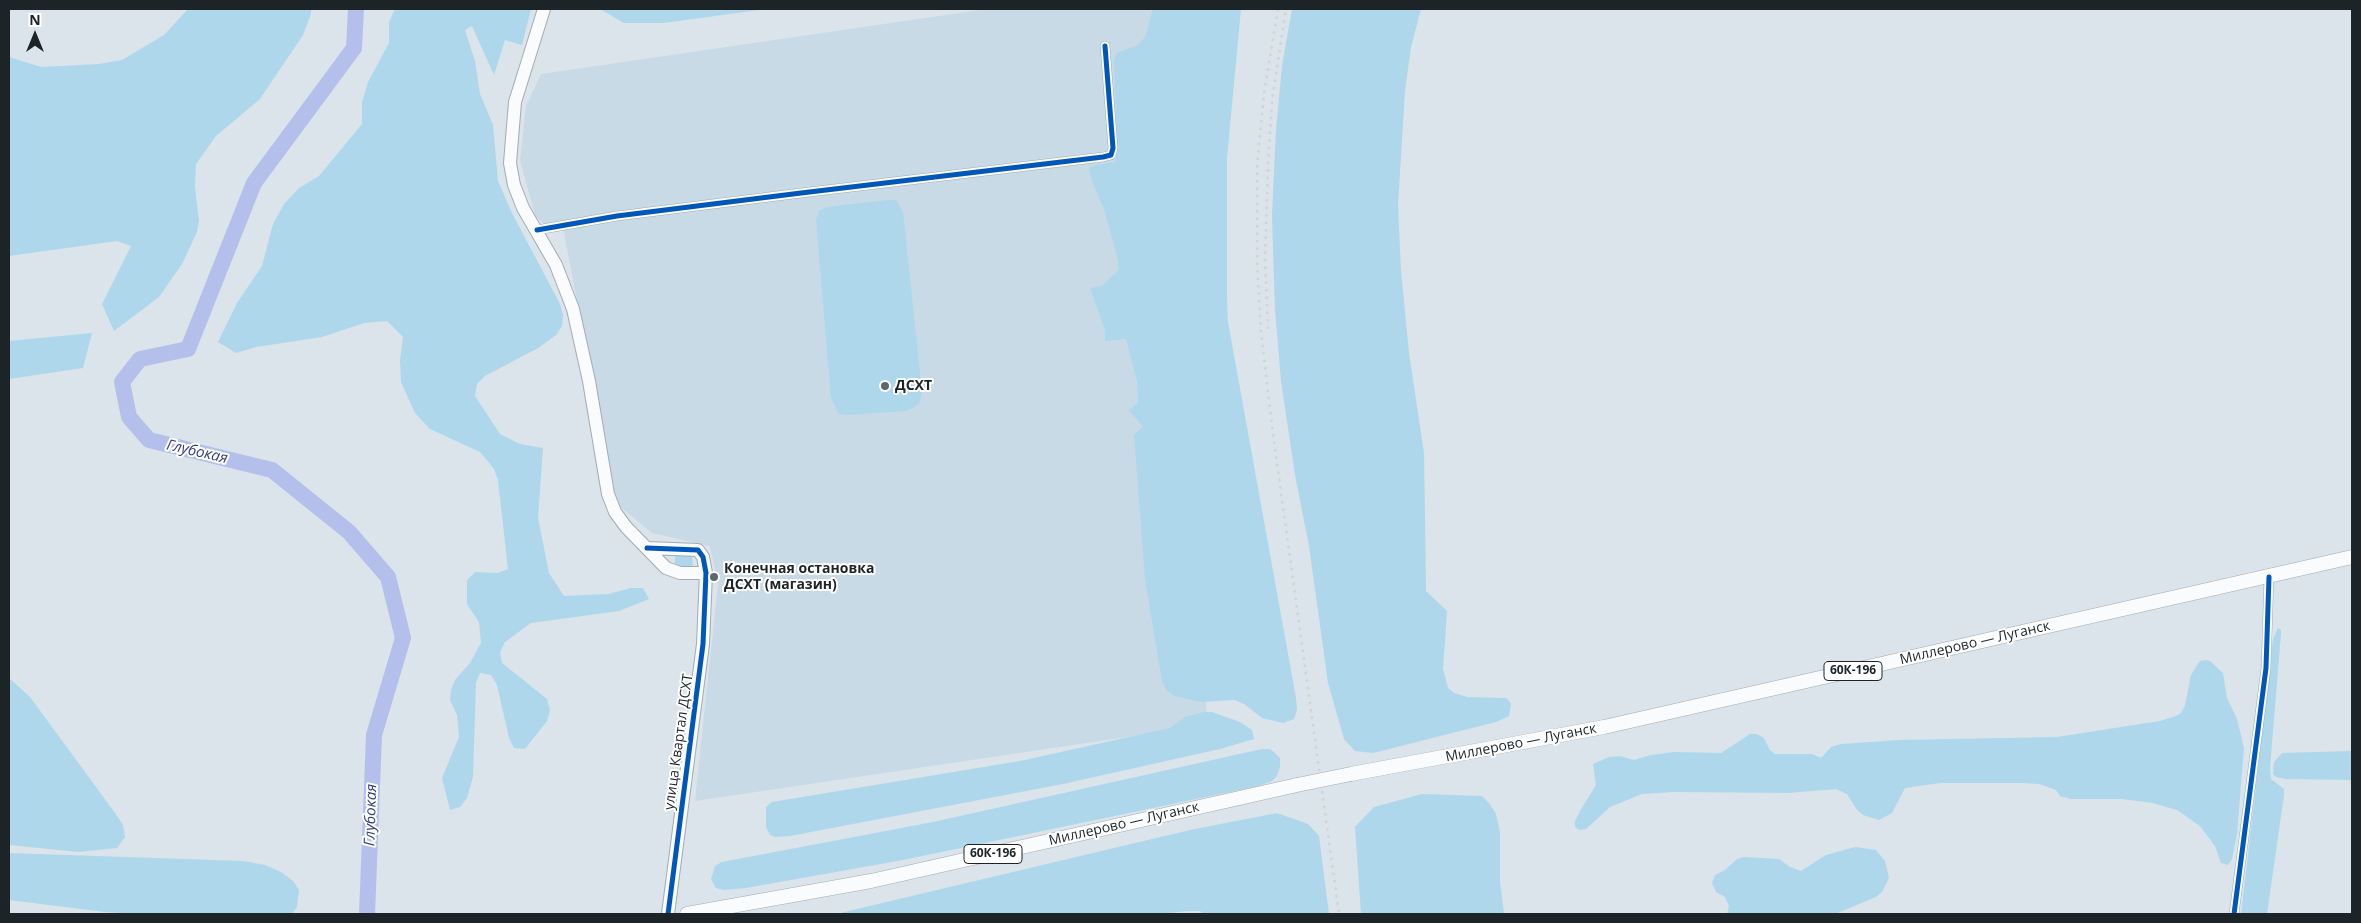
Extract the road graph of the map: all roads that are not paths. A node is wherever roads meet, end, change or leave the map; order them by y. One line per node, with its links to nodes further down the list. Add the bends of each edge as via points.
1 (544, 9): 3 (street, via 515,102 511,151 519,199)
2 (1105, 46): 3 (street, via 1111,155 617,216)
3 (538, 230): 4 (street, via 573,309 608,494 619,519)
4 (647, 548): 6 (street, via 672,572); 6 (street, via 698,550)
5 (2352, 557): 7 (main road, Миллерово — Луганск / 60К-196)
6 (706, 573): 8 (street, улица Квартал ДСХТ, via 703,644)
7 (2269, 577): 9 (main road, Миллерово — Луганск / 60К-196, bridge, via 1604,727 1297,785 870,881); 10 (street, via 2266,668)
8 (668, 914)
9 (687, 914)
10 (2234, 914)

